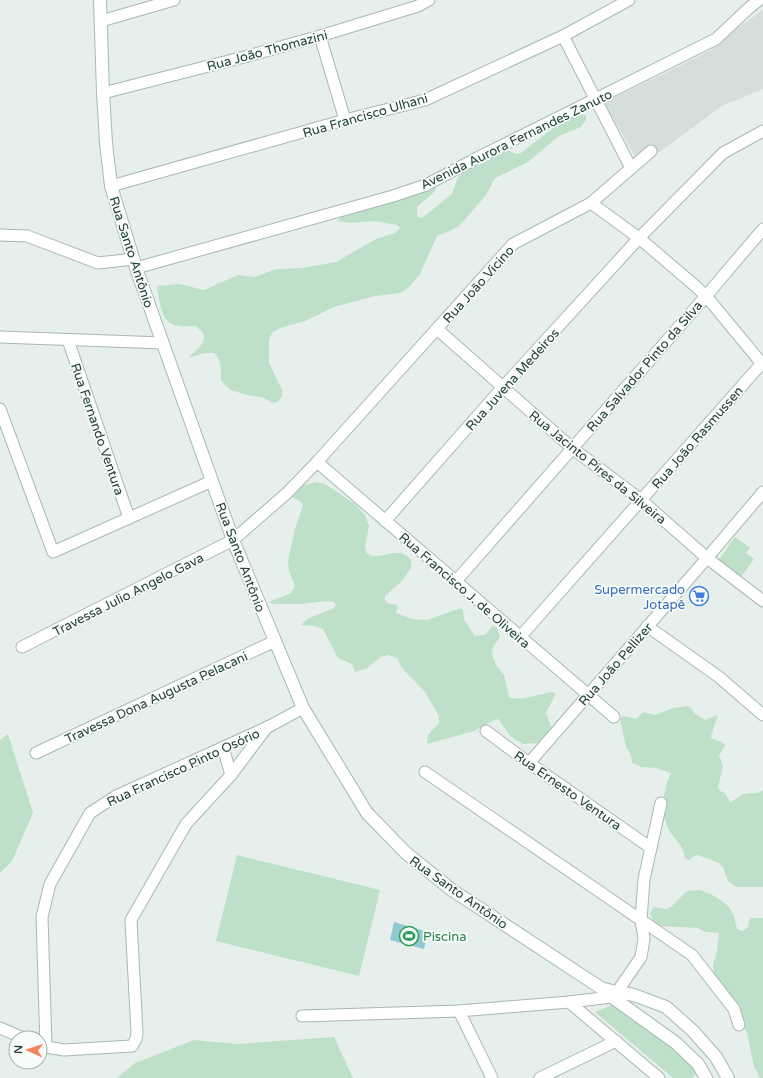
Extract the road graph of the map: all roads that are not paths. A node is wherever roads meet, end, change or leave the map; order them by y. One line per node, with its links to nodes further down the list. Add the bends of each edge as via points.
1 (100, 0): 6 (main road, Rua Santo Antônio)
2 (174, 0): 6 (street)
3 (430, 0): 7 (street, Rua João Thomazini)
4 (629, 0): 8 (street, Rua Francisco Ulhani)
5 (759, 0): 10 (street, Avenida Aurora Fernandes Zanuto, via 716,39)
6 (101, 21): 9 (main road, Rua Santo Antônio)
7 (320, 36): 9 (street, Rua João Thomazini); 11 (street)
8 (563, 36): 10 (street); 11 (street, Rua Francisco Ulhani, via 425,100)
9 (103, 93): 15 (main road, Rua Santo Antônio)
10 (596, 99): 14 (street); 20 (street, Avenida Aurora Fernandes Zanuto, via 426,185 393,196)
11 (345, 120): 15 (street, Rua Francisco Ulhani)
12 (763, 131): 19 (street, Rua Juvena Medeiros, via 723,153)
13 (651, 151): 14 (street, Rua João Vicino)
14 (631, 168): 16 (street, Rua João Vicino)
15 (111, 186): 20 (main road, Rua Santo Antônio)
16 (590, 203): 19 (street); 22 (street, Rua João Vicino, via 513,244)
17 (763, 229): 21 (street, Rua Salvador Pinto da Silva)
18 (0, 235): 20 (street, Avenida Aurora Fernandes Zanuto, via 27,236 98,263)
19 (639, 238): 21 (street); 27 (street, Rua Juvena Medeiros)
20 (135, 263): 25 (main road, Rua Santo Antônio)
21 (706, 296): 26 (street); 29 (street, Rua Salvador Pinto da Silva)
22 (437, 329): 27 (street, Rua Jacinto Pires da Silveira); 30 (street, Rua João Vicino)
23 (0, 337): 24 (street)
24 (68, 340): 25 (street); 34 (street, Rua Fernando Ventura)
25 (163, 343): 31 (main road, Rua Santo Antônio)
26 (763, 364): 33 (street, Rua João Rasmussen)
27 (503, 388): 29 (street, Rua Jacinto Pires da Silveira); 35 (street, Rua Juvena Medeiros)
28 (0, 409): 34 (street, via 53,552)
29 (572, 448): 33 (street, Rua Jacinto Pires da Silveira); 38 (street, Rua Salvador Pinto da Silva)
30 (317, 462): 35 (street, Rua Francisco J. de Oliveira); 36 (street, Rua João Vicino, via 287,493)
31 (212, 481): 34 (street); 36 (main road, Rua Santo Antônio)
32 (761, 497): 37 (street, Rua João Pellizer)
33 (641, 500): 37 (street, Rua Jacinto Pires da Silveira); 41 (street, Rua João Rasmussen)
34 (129, 518)
35 (386, 521): 38 (street, Rua Francisco J. de Oliveira)
36 (233, 540): 42 (main road, Rua Santo Antônio); 43 (street, Travessa Julio Angelo Gava)
37 (707, 558): 39 (street, Rua Jacinto Pires da Silveira); 40 (street, Rua João Pellizer)
38 (456, 581): 41 (street, Rua Francisco J. de Oliveira)
39 (763, 602)
40 (647, 626): 44 (street, Rua João Pellizer); 46 (street, via 719,677)
41 (520, 637): 44 (street, Rua Francisco J. de Oliveira)
42 (275, 642): 45 (main road, Rua Santo Antônio); 51 (street, Travessa Dona Augusta Pelacani)
43 (22, 647)
44 (587, 695): 47 (street, Rua Francisco J. de Oliveira); 52 (street, Rua João Pellizer)
45 (303, 708): 48 (street, Rua Francisco Pinto Osório); 58 (main road, Rua Santo Antônio, via 366,813 406,854 452,890)
46 (763, 715)
47 (614, 717)
48 (268, 727): 50 (street, Rua Francisco Pinto Osório); 54 (street)
49 (486, 731): 52 (street, Rua Ernesto Ventura)
50 (223, 746): 54 (street); 63 (street, Rua Francisco Pinto Osório, via 116,796 90,813 50,884 42,917)
51 (36, 753)
52 (529, 763): 56 (street, Rua Ernesto Ventura)
53 (425, 772): 57 (street)
54 (231, 775): 65 (street, via 186,824 131,920 137,1033 132,1046 64,1050)
55 (661, 803): 56 (street)
56 (651, 848): 57 (street, via 644,879)
57 (641, 920): 58 (street, via 644,939 641,957); 62 (street, via 692,955 734,1009)
58 (615, 995): 59 (street); 69 (main road, Rua Santo Antônio, via 676,1043 698,1064); 70 (main road, Rua Santo Antônio, via 634,995 666,1007 693,1030 716,1057)
59 (569, 1002): 60 (street); 64 (street)
60 (459, 1011): 61 (street); 66 (street)
61 (302, 1016)
62 (739, 1025)
63 (43, 1030)
64 (616, 1041): 67 (street); 68 (street)
65 (48, 1047)
66 (492, 1078)
67 (540, 1078)
68 (659, 1078)
69 (706, 1078)
70 (728, 1078)

